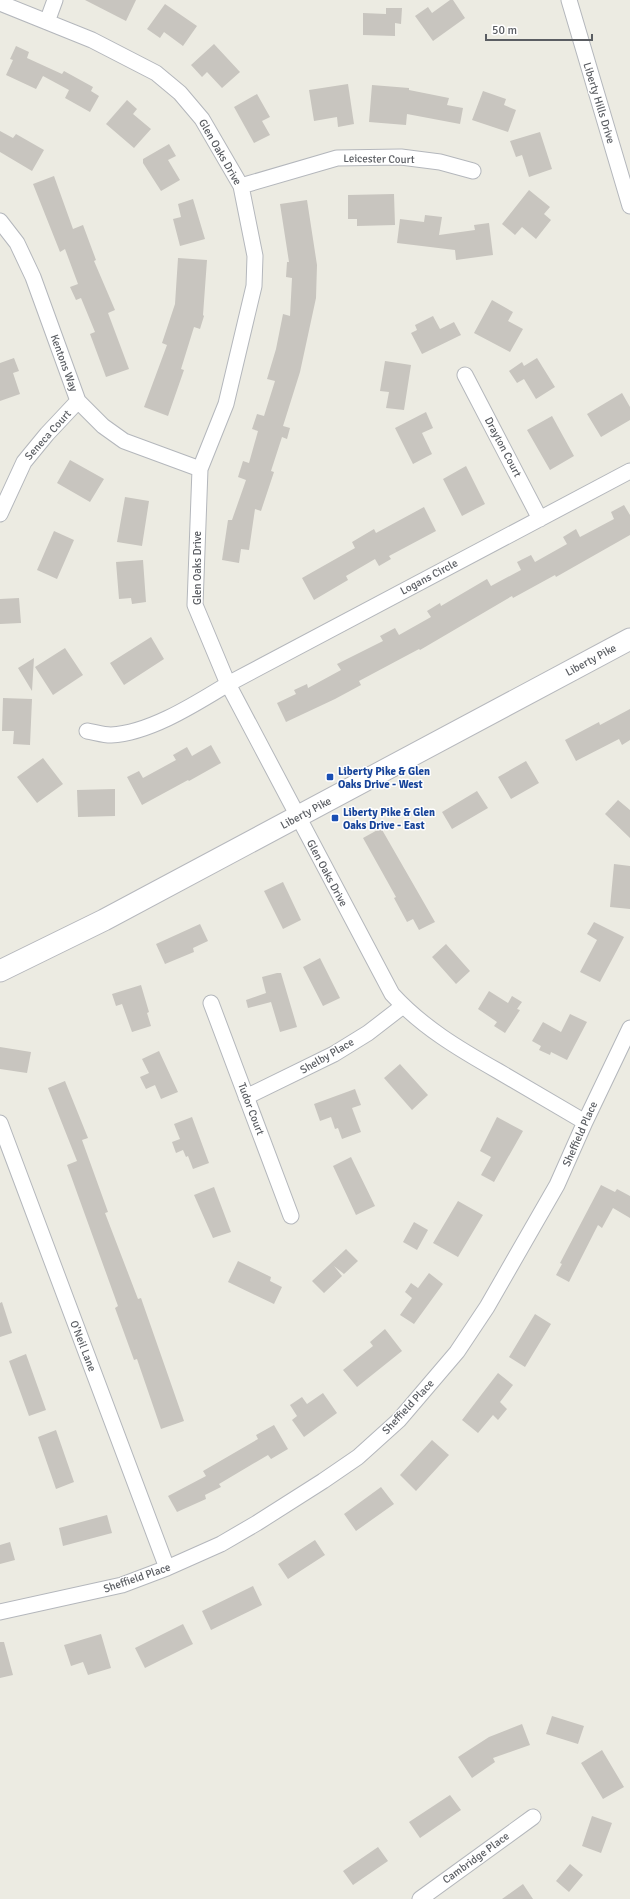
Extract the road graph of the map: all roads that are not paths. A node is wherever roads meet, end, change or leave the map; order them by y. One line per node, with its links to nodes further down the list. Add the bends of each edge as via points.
1 (55, 0): 4 (street)
2 (569, 0): 7 (street, Liberty Hills Drive)
3 (0, 2): 4 (street, Glen Oaks Drive)
4 (47, 22): 6 (street, Glen Oaks Drive, via 129,58 156,73 180,93 202,119)
5 (473, 171): 6 (street, Leicester Court, via 440,162 401,157 337,158)
6 (240, 186): 11 (street, Glen Oaks Drive, via 255,256 254,286 226,404)
7 (630, 206)
8 (0, 221): 10 (street, Kentons Way, via 17,243 33,277)
9 (465, 374): 14 (street, Drayton Court)
10 (78, 401): 11 (street, Kentons Way, via 103,426 124,441); 13 (street, Seneca Court, via 24,462)
11 (200, 469): 16 (street, Glen Oaks Drive, via 195,605)
12 (630, 471): 14 (street, Logans Circle)
13 (0, 514)
14 (540, 520): 16 (street, Logans Circle)
15 (630, 639): 18 (street, Liberty Pike)
16 (228, 684): 17 (street, Logans Circle, via 177,714 139,729 111,734); 18 (street, Glen Oaks Drive)
17 (87, 731)
18 (298, 818): 19 (street, Liberty Pike, via 104,920); 21 (street, Glen Oaks Drive, via 392,994)
19 (0, 971)
20 (211, 1003): 23 (street, Tudor Court)
21 (403, 1006): 23 (street, Shelby Place, via 368,1033 334,1054); 24 (street, Glen Oaks Drive, via 452,1045)
22 (630, 1028): 24 (street, Sheffield Place)
23 (246, 1097): 26 (street, Tudor Court)
24 (585, 1122): 27 (street, Sheffield Place, via 557,1186 487,1307 457,1352 399,1420 358,1457 291,1503 222,1544)
25 (0, 1123): 27 (street, O'Neil Lane)
26 (291, 1216)
27 (167, 1568): 28 (street, Sheffield Place, via 122,1586)
28 (0, 1612)
29 (532, 1817): 30 (street, Cambridge Place)
30 (420, 1899)

